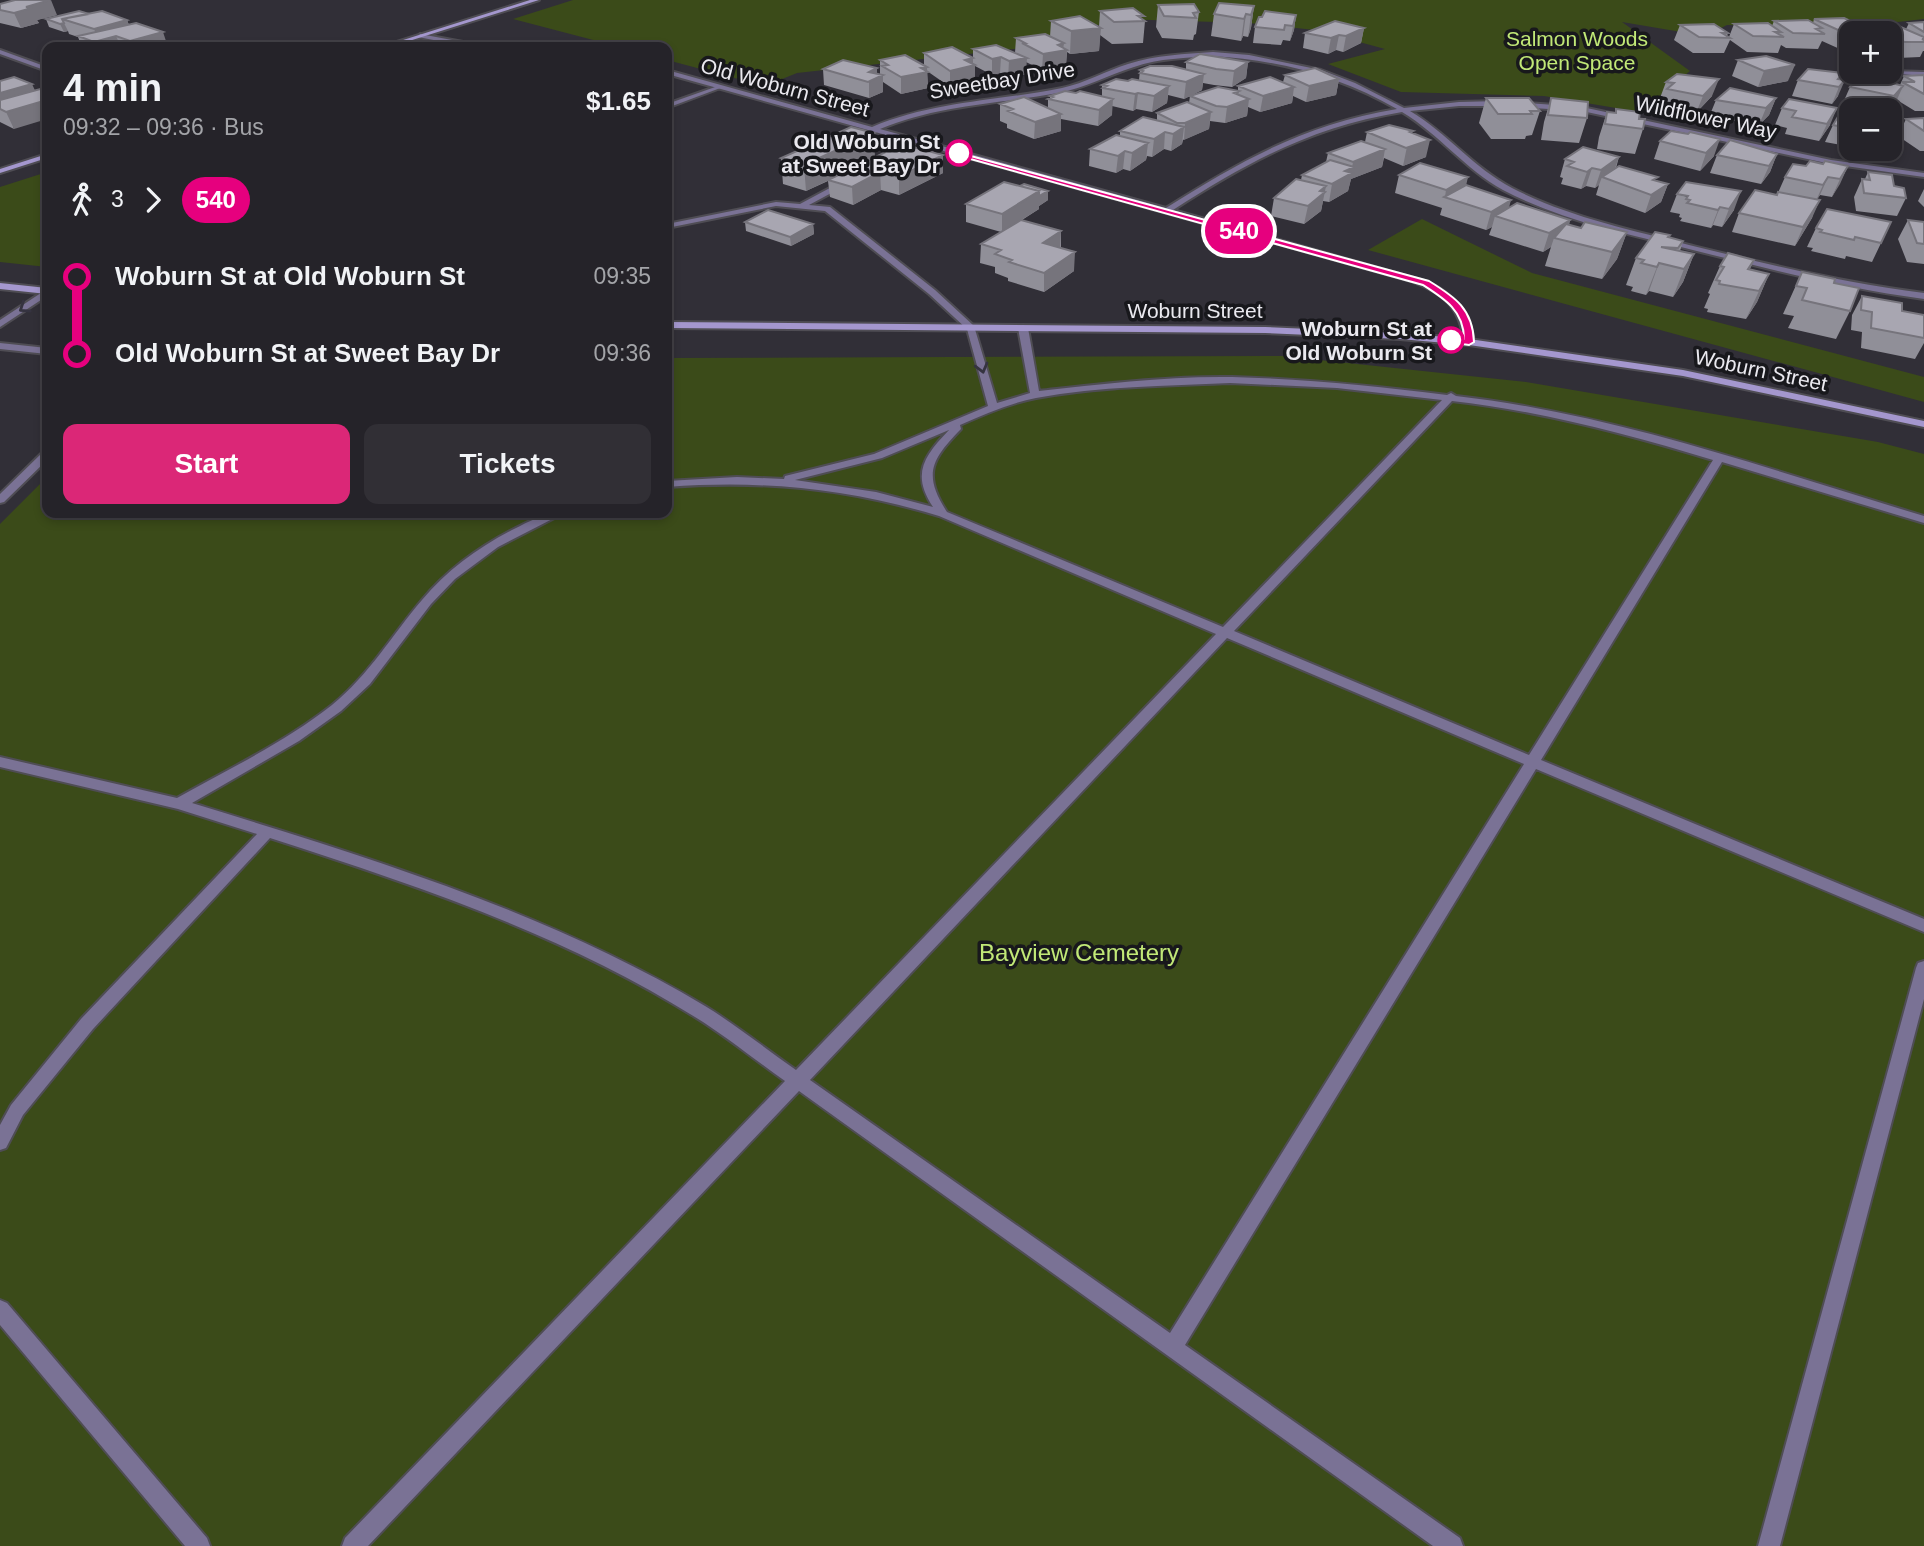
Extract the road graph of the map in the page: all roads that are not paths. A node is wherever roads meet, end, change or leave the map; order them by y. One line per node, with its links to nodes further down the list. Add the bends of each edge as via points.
1 (536, 0): 2 (street)
2 (420, 36): 3 (street); 4 (street)
3 (400, 42)
4 (452, 42)
5 (0, 52): 6 (street)
6 (42, 67)
7 (672, 73): 10 (street, Old Woburn Street)
8 (1902, 73): 9 (street)
9 (1924, 74)
10 (720, 87): 11 (street); 13 (street, Old Woburn Street)
11 (672, 104)
12 (1402, 109): 13 (street, Sweetbay Drive, via 1304,67 1201,56 1143,62 1059,91 925,110); 18 (street, Wildflower Way, via 1463,102 1582,109 1831,162); 21 (street, Wildflower Way, via 1289,141 1236,167); 26 (street, Sweetbay Drive, via 1491,180 1575,217 1846,284)
13 (873, 129): 14 (street, Old Woburn Street)
14 (923, 143): 15 (street); 21 (street, Old Woburn Street)
15 (911, 150)
16 (42, 158): 17 (street)
17 (0, 172)
18 (1924, 174)
19 (850, 181): 20 (street)
20 (801, 206): 22 (street, via 776,204); 29 (street, via 827,209)
21 (1166, 211): 31 (street, Old Woburn Street, via 1426,283 1463,313 1469,323)
22 (672, 225)
23 (0, 286): 24 (street)
24 (42, 291)
25 (42, 295): 27 (street, one-way to 27)
26 (1924, 296)
27 (0, 324)
28 (672, 325): 29 (street, Woburn Street)
29 (971, 328): 30 (street, Woburn Street); 36 (street, one-way to 36)
30 (1023, 328): 31 (street, Woburn Street, via 1326,331); 34 (street)
31 (1469, 342): 38 (street, Woburn Street, via 1683,373)
32 (0, 346): 33 (street)
33 (42, 350)
34 (1035, 395): 35 (street, via 1130,384 1230,380); 36 (street)
35 (1451, 396): 40 (street, via 1568,417); 47 (street)
36 (993, 407): 37 (street)
37 (961, 422): 41 (street, via 878,456); 44 (street, via 936,448 925,473 927,492)
38 (1924, 424)
39 (42, 458): 43 (street)
40 (1719, 458): 46 (street); 49 (street)
41 (763, 482): 42 (street); 44 (street, via 834,486)
42 (672, 483)
43 (0, 500)
44 (943, 514): 47 (street)
45 (548, 518): 50 (street, via 498,543 438,590 352,695 288,740)
46 (1924, 520)
47 (1225, 633): 49 (street); 54 (street)
48 (0, 762): 50 (street)
49 (1532, 762): 52 (street); 57 (street)
50 (180, 804): 51 (street)
51 (268, 831): 54 (street, via 550,933 701,1012); 55 (street, via 86,1024 17,1110)
52 (1924, 926)
53 (1924, 968): 61 (street)
54 (798, 1081): 57 (street); 59 (street)
55 (0, 1142)
56 (0, 1310): 58 (street)
57 (1172, 1348): 60 (street)
58 (199, 1546)
59 (353, 1546)
60 (1451, 1546)
61 (1769, 1546)

